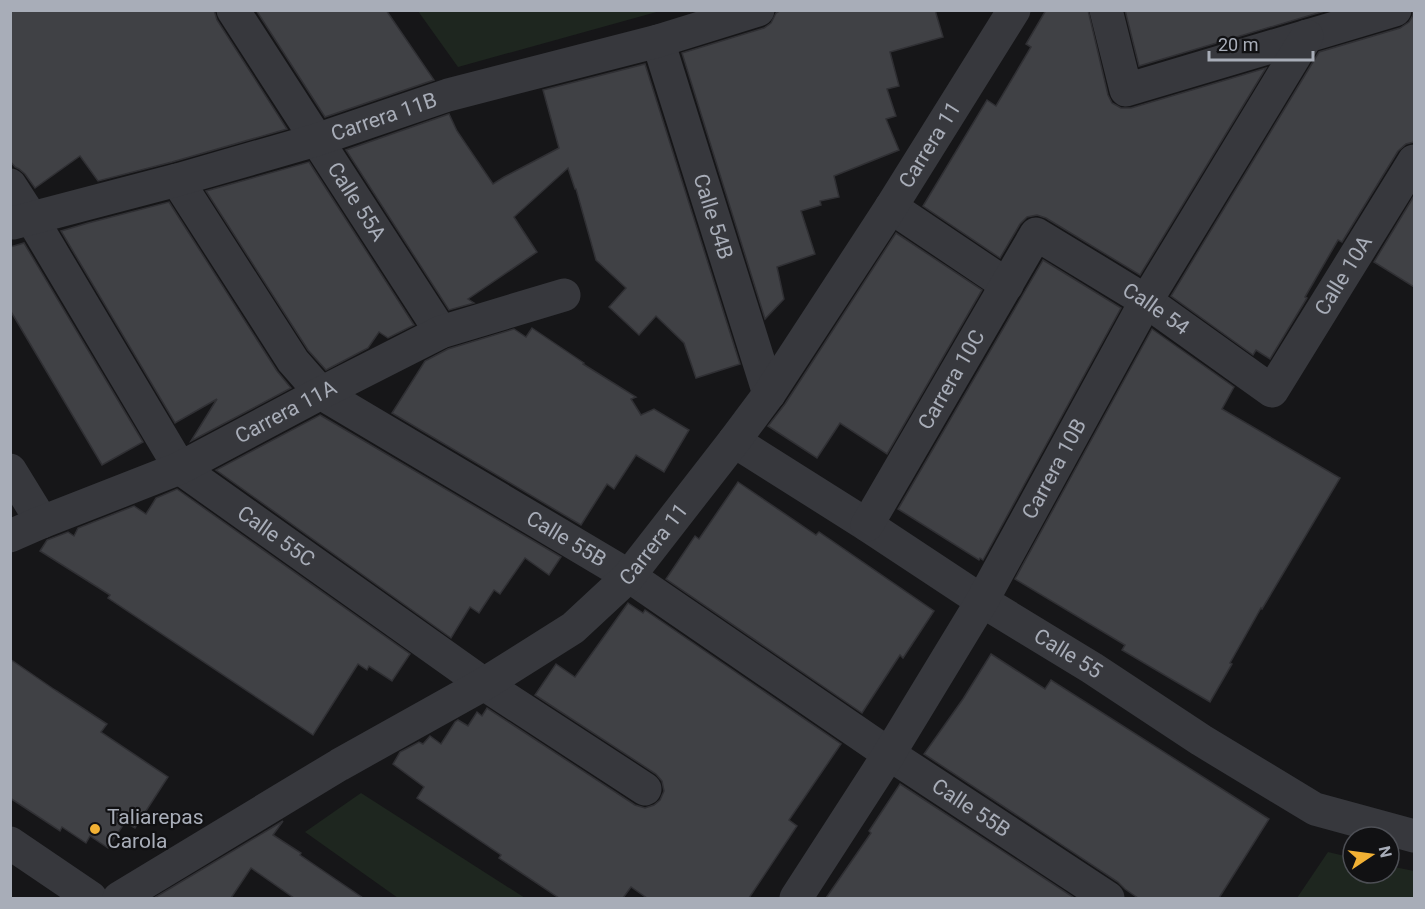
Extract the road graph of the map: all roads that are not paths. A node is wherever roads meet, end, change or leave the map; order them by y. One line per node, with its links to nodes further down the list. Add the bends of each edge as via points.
1 (233, 10): 8 (street, Calle 55A)
2 (758, 10): 7 (street, Carrera 11B)
3 (1014, 10): 12 (street, Carrera 11)
4 (1106, 10): 6 (street, via 1126,90)
5 (1395, 10): 6 (street)
6 (1307, 36): 17 (street, Carrera 10B)
7 (658, 41): 8 (street, Carrera 11B, via 448,95); 21 (street, Calle 54B)
8 (316, 140): 10 (street, Carrera 11B); 18 (street, Calle 55A)
9 (1414, 161): 19 (street, Calle 10A)
10 (177, 180): 13 (street, Carrera 11B); 20 (street, Calle 55B, via 293,361)
11 (10, 185): 13 (street, Calle 55C)
12 (891, 207): 15 (street); 21 (street, Carrera 11)
13 (21, 221): 23 (street, Calle 55C)
14 (1036, 234): 15 (street, Carrera 10C); 17 (street, Calle 54)
15 (1007, 285): 26 (street, Carrera 10C)
16 (564, 295): 18 (street, Carrera 11A)
17 (1146, 301): 19 (street, Calle 54); 29 (street, Carrera 10B)
18 (441, 332): 20 (street, Carrera 11A)
19 (1272, 391)
20 (321, 393): 23 (street, Carrera 11A); 28 (street, Calle 55B)
21 (769, 394): 22 (street, Carrera 11)
22 (734, 441): 26 (street, Calle 55); 28 (street, Carrera 11)
23 (180, 468): 25 (street, Carrera 11A); 30 (street, Calle 55C)
24 (10, 470): 25 (street)
25 (42, 522): 27 (street, Carrera 11A)
26 (867, 525): 29 (street, Calle 55)
27 (10, 536)
28 (628, 576): 30 (street, Carrera 11, via 573,628); 31 (street, Calle 55B)
29 (982, 601): 31 (street, Carrera 10B); 33 (street, Calle 55, via 1315,810)
30 (484, 684): 32 (street, Calle 55C); 36 (street, Carrera 11, via 339,765)
31 (889, 754): 37 (street, Carrera 10B); 38 (street, Calle 55B)
32 (645, 789)
33 (1414, 836)
34 (10, 843): 35 (street)
35 (91, 898)
36 (119, 898)
37 (795, 898)
38 (1108, 898)

